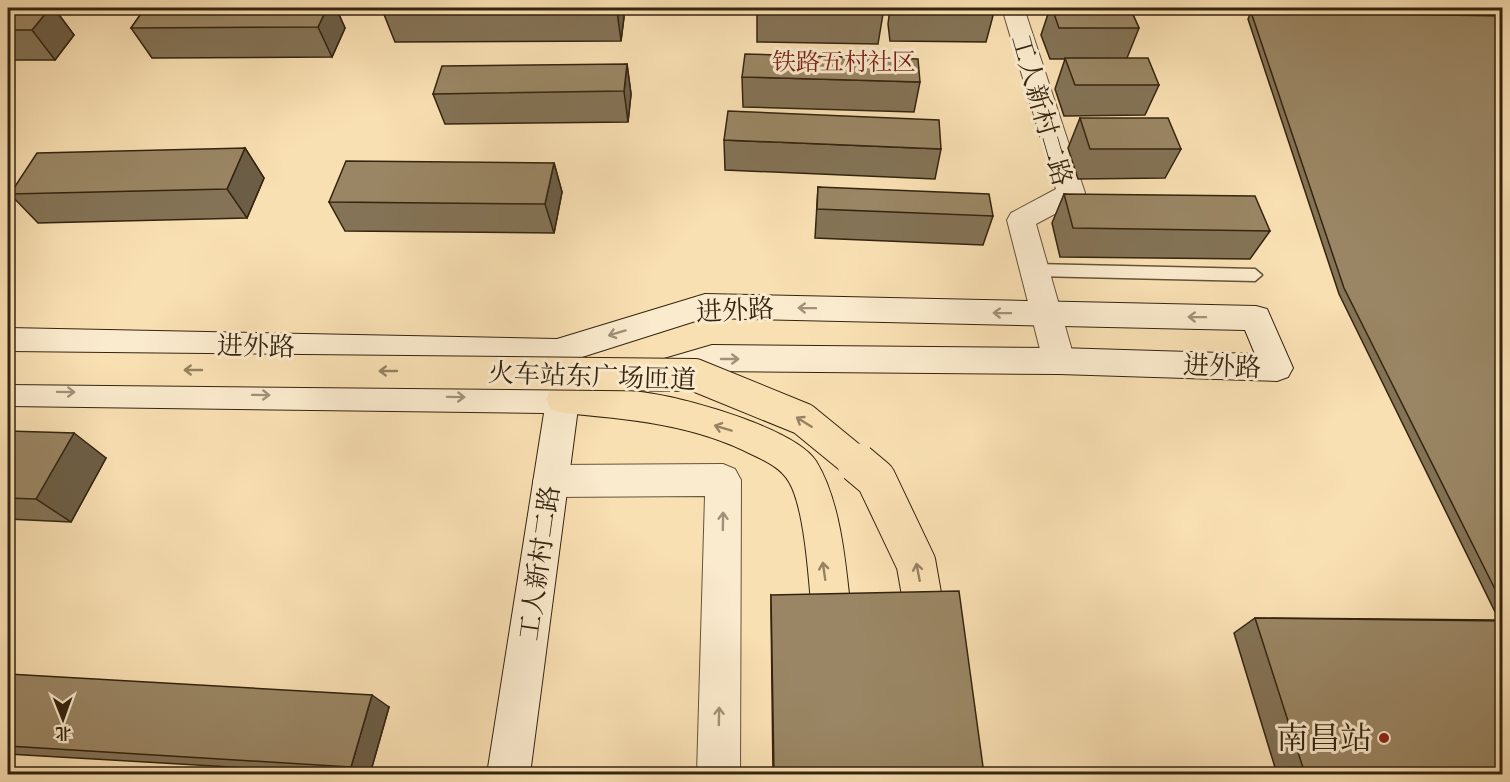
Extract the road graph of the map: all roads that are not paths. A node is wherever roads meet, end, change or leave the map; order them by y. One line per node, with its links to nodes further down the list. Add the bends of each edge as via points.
1 (1013, 8): 2 (street, 工人新村二路, via 1071,193 1021,220)
2 (1034, 270): 3 (lane); 4 (street, 工人新村二路)
3 (1255, 275)
4 (1047, 314): 6 (street, 进外路, one-way to 6, via 705,306); 7 (street, 工人新村二路); 7 (street, 进外路, one-way to 4, via 1277,368 1256,318)
5 (8, 341): 6 (street, 进外路)
6 (557, 351): 10 (street, 工人新村二路)
7 (1059, 361): 10 (street, 进外路, one-way to 7, via 712,358)
8 (8, 368): 12 (highway, 火车站东广场匝道, one-way to 8, bridge, via 916,563 876,479 803,419 695,375)
9 (8, 392): 10 (street, 进外路, one-way to 10)
10 (563, 399): 11 (street, 工人新村二路); 13 (highway, 火车站东广场匝道, one-way to 10, via 818,520 803,470 773,446 727,429 656,409)
11 (551, 481): 14 (street, 工人新村二路); 15 (street, one-way to 11, via 723,480)
12 (935, 669)
13 (838, 674)
14 (509, 774)
15 (718, 774)

